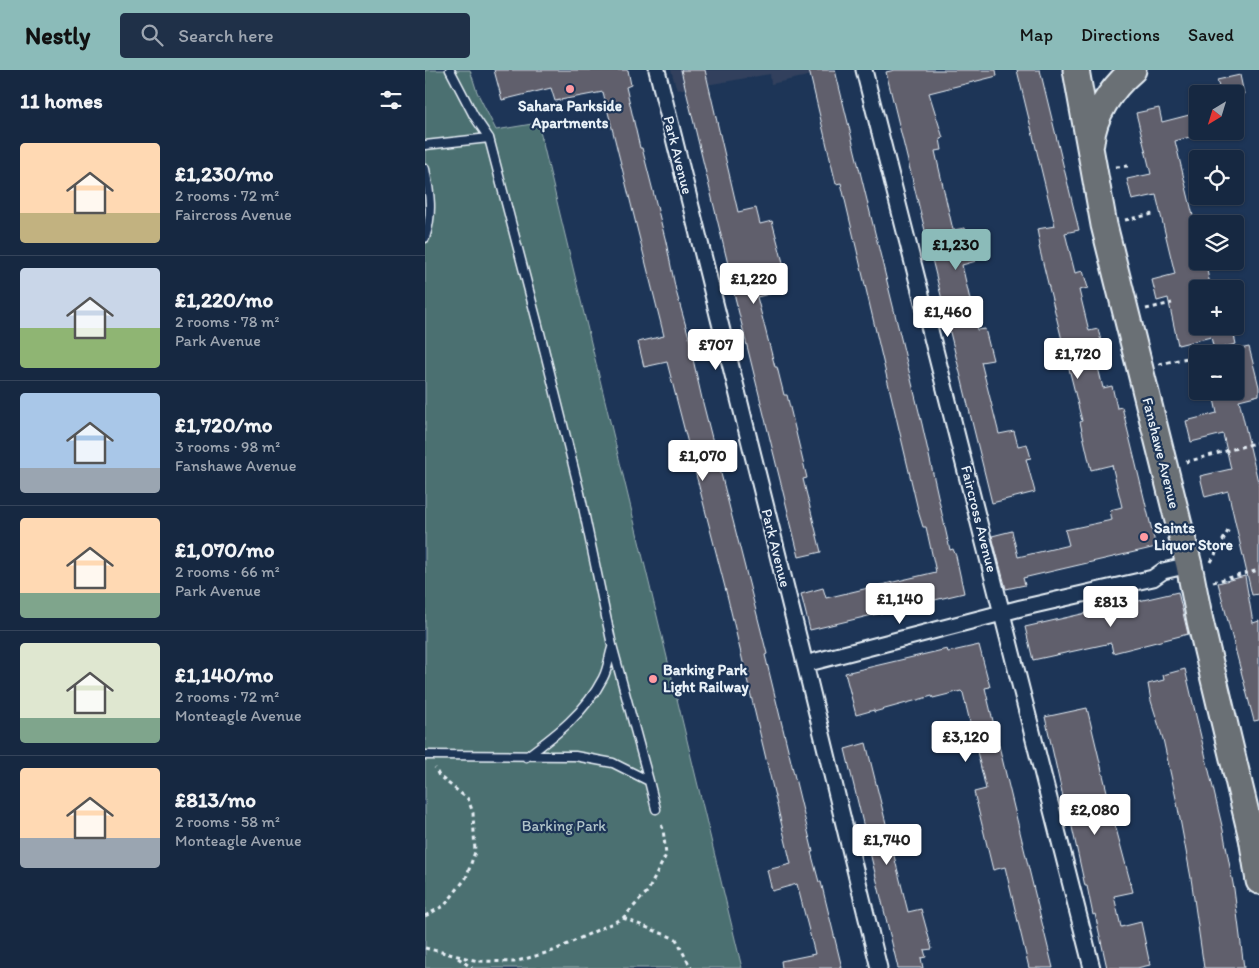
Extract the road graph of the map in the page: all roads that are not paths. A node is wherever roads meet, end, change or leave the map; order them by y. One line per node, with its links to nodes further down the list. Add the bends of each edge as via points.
1 (450, 70): 6 (lane)
2 (657, 70): 14 (street, Park Avenue)
3 (864, 70): 12 (street, Faircross Avenue)
4 (1076, 70): 9 (main road, Fanshawe Avenue)
5 (1133, 70): 9 (main road, Fanshawe Avenue, via 1113,92 1098,116 1091,140)
6 (489, 138): 7 (lane); 13 (lane, via 580,493)
7 (425, 146)
8 (425, 169): 10 (lane, via 431,198)
9 (1094, 173): 11 (main road, Fanshawe Avenue, via 1104,225)
10 (425, 238)
11 (1199, 566): 12 (street, via 1163,570 1153,578); 19 (main road, Fanshawe Avenue, via 1200,621 1252,838)
12 (1003, 614): 14 (street); 21 (street, Faircross Avenue)
13 (612, 646): 16 (lane, via 604,676 589,701 563,730); 17 (lane)
14 (805, 664): 20 (street, Park Avenue)
15 (427, 755): 16 (lane)
16 (526, 756): 17 (lane, via 575,756 613,762)
17 (649, 781): 18 (lane)
18 (655, 809)
19 (1259, 881)
20 (879, 968)
21 (1092, 968)

